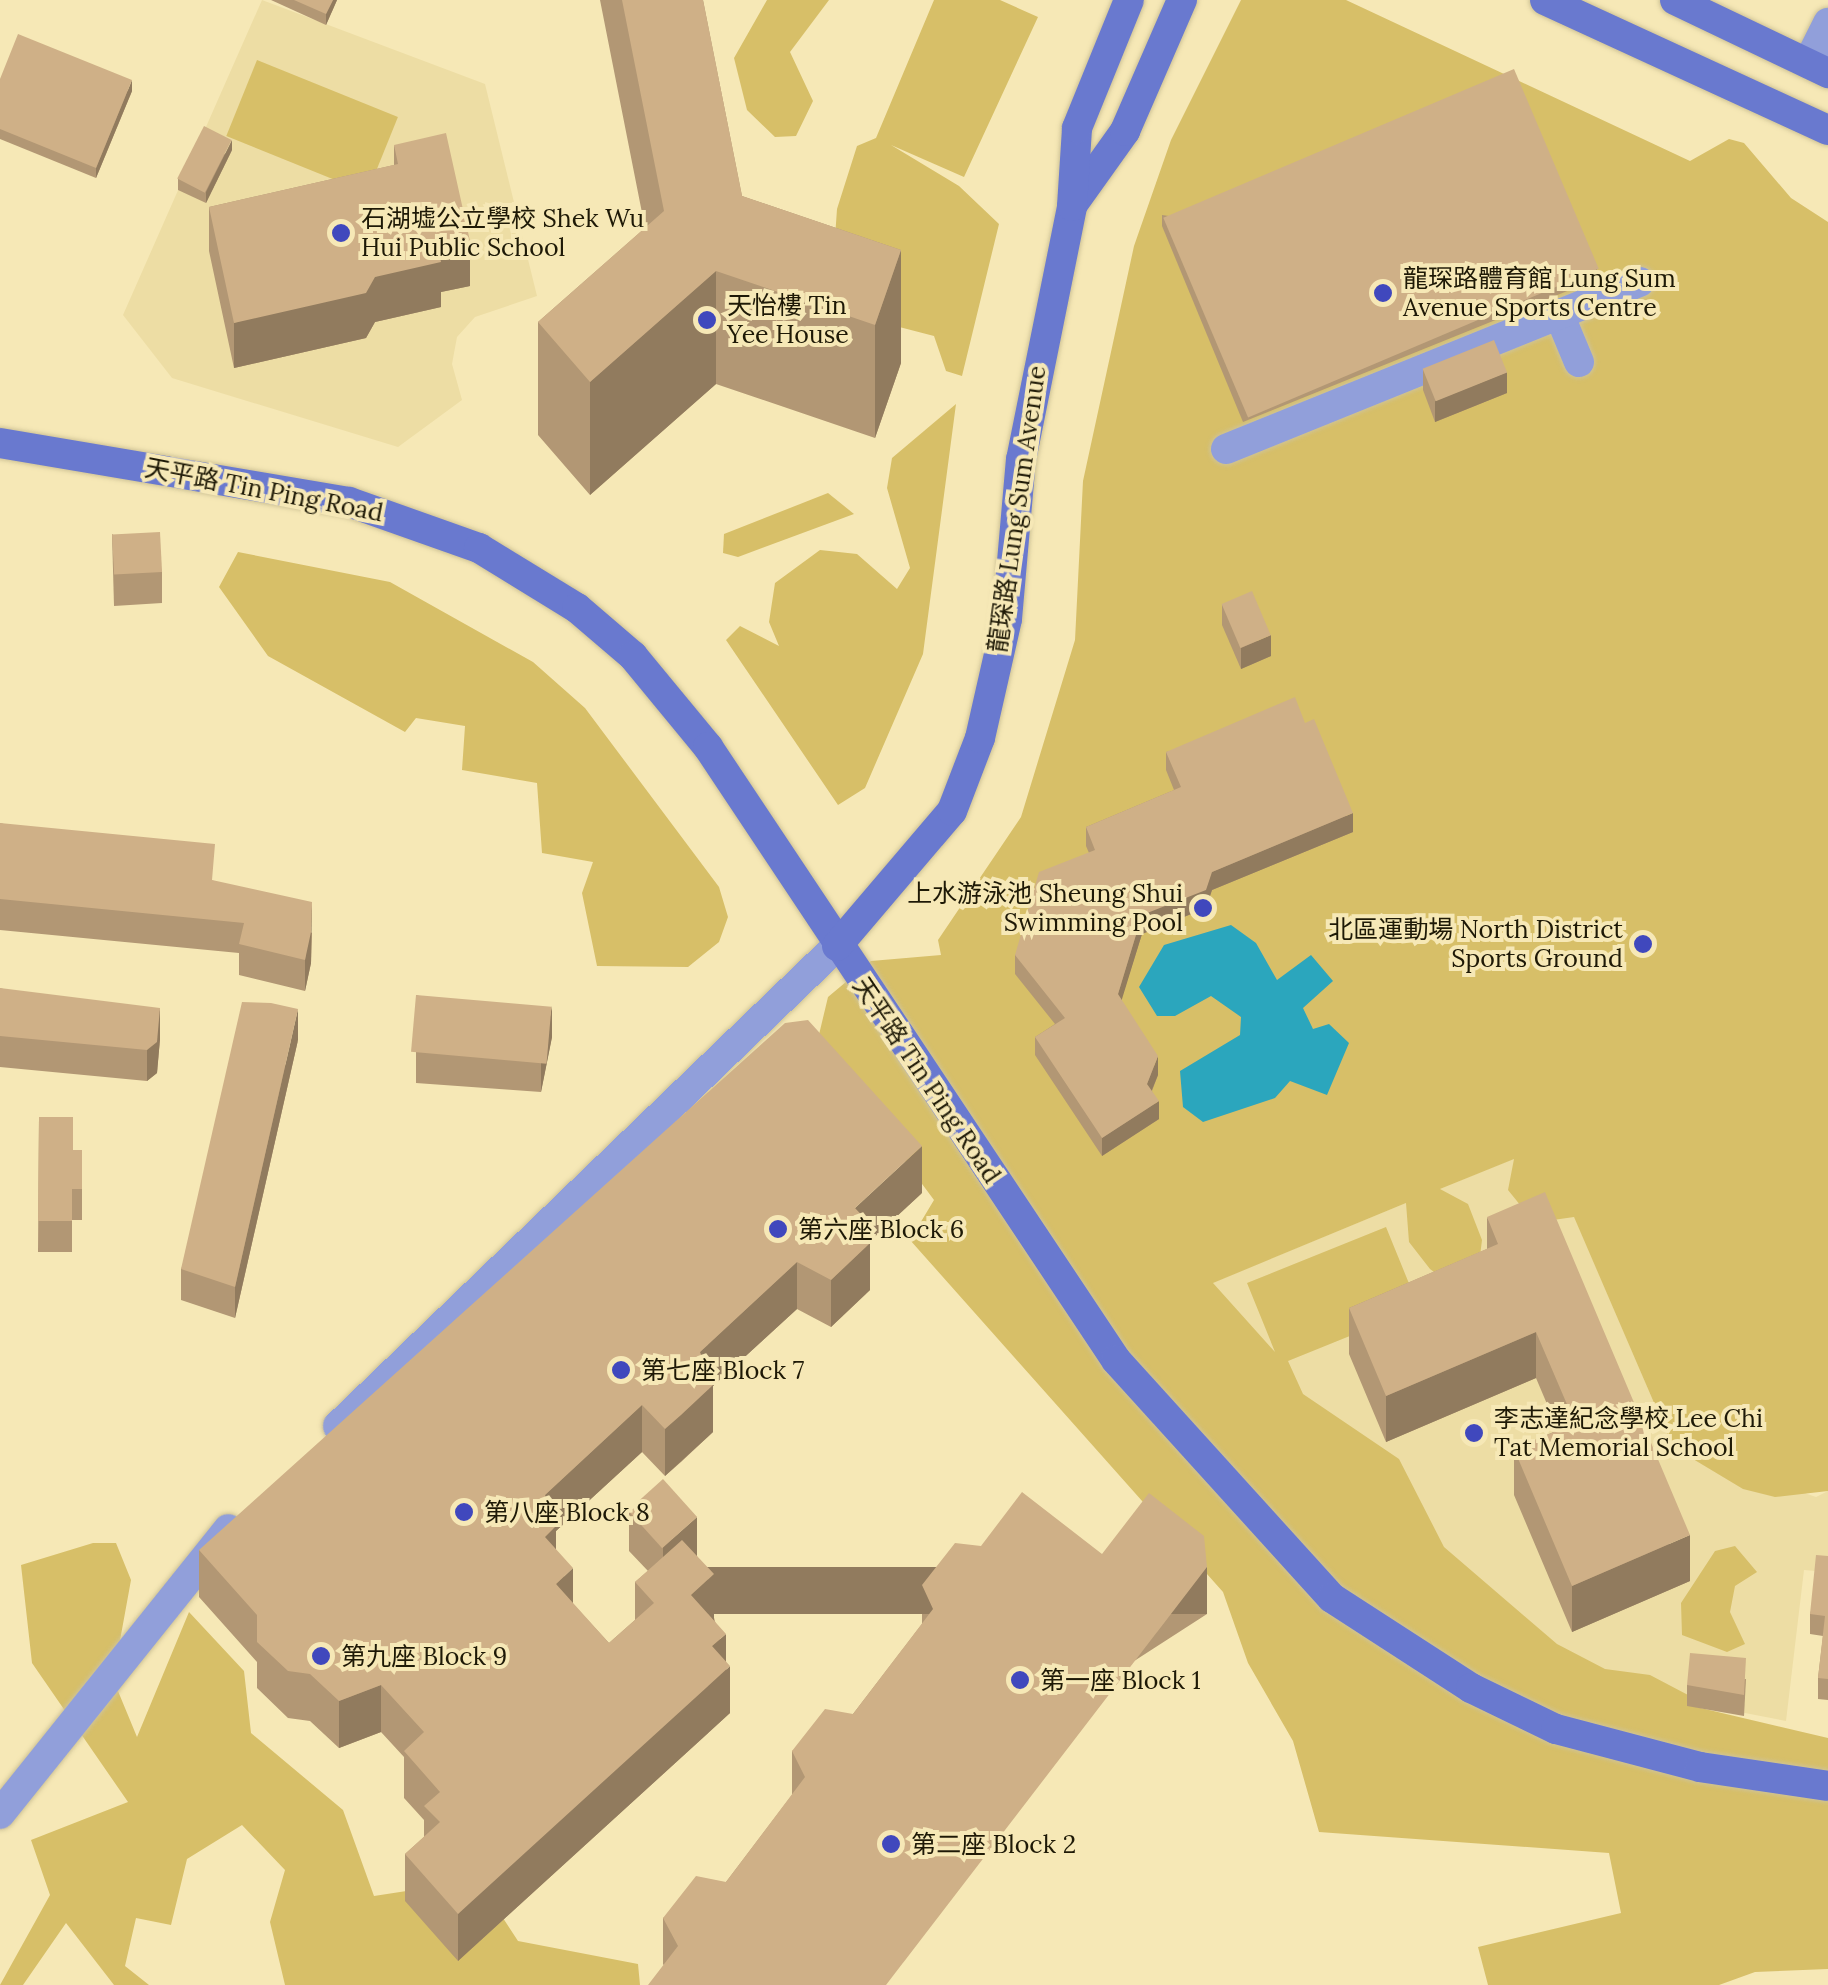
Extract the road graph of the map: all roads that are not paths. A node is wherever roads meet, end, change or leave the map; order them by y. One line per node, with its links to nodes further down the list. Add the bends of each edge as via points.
1 (1129, 0): 8 (street, 龍琛路 Lung Sum Avenue, via 1077,128)
2 (1182, 0): 8 (street, 龍琛路 Lung Sum Avenue, via 1125,131)
3 (1545, 0): 7 (street)
4 (1675, 0): 6 (street)
5 (1828, 23): 6 (street)
6 (1818, 68)
7 (1828, 130)
8 (1072, 206): 14 (street, 龍琛路 Lung Sum Avenue, via 1049,292 1007,619 980,738 952,811)
9 (1640, 282): 10 (street)
10 (1559, 314): 11 (street); 13 (street)
11 (1579, 362)
12 (0, 443): 14 (street, 天平路 Tin Ping Road, via 349,502 420,522 530,576 633,656 678,708)
13 (1226, 449)
14 (837, 946): 15 (street); 17 (street, 天平路 Tin Ping Road, via 1116,1360 1332,1598 1471,1688 1556,1730 1700,1767)
15 (312, 1451)
16 (253, 1506): 18 (street, via 195,1560)
17 (1828, 1786)
18 (0, 1814)

